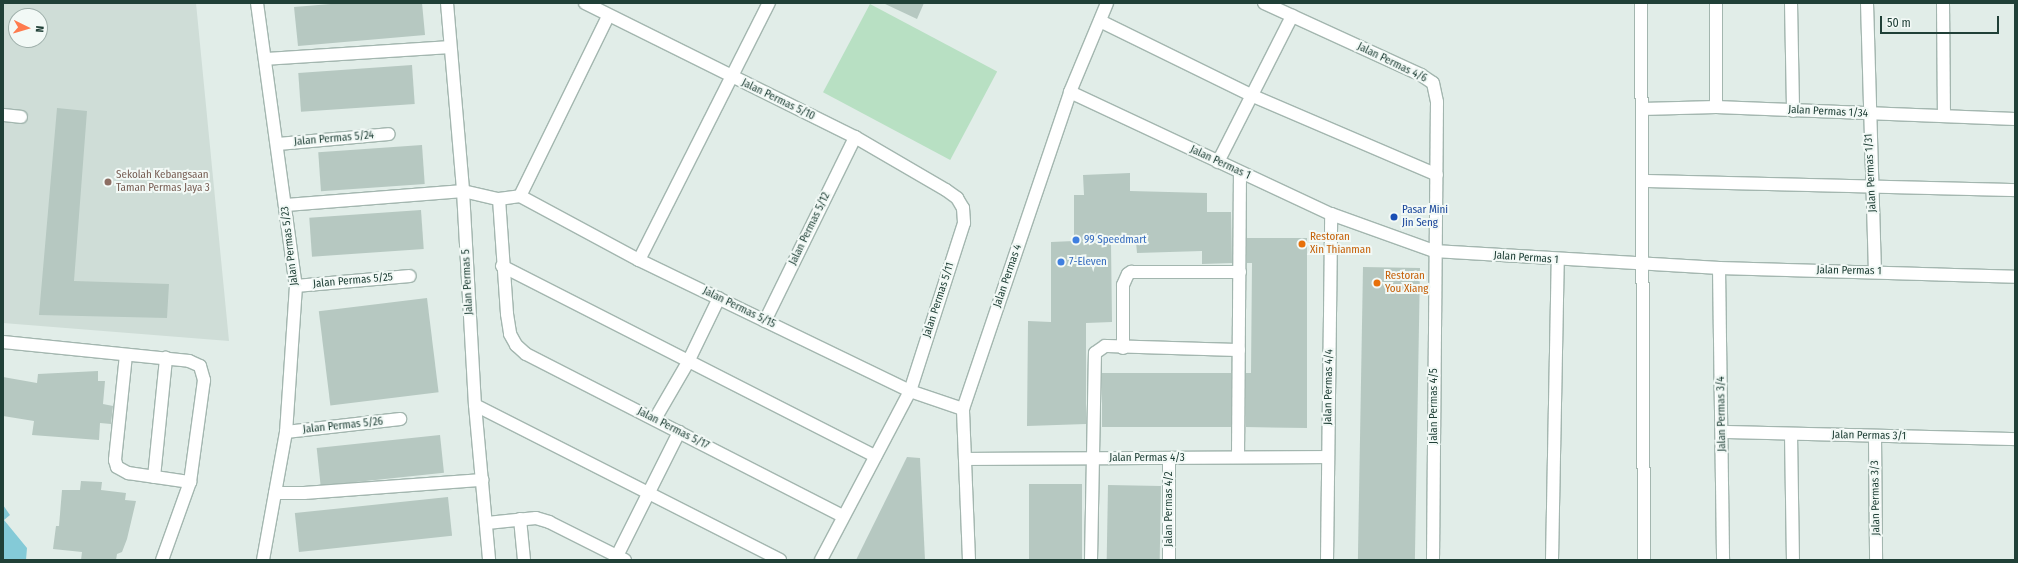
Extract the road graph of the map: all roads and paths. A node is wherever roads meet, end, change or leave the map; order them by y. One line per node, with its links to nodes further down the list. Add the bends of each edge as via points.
1 (257, 3): 17 (street, Jalan Permas 5/23)
2 (447, 3): 16 (street, Jalan Permas 5)
3 (585, 3): 13 (street, Jalan Permas 5/10)
4 (769, 3): 18 (street)
5 (1107, 3): 15 (street, Jalan Permas 4)
6 (1264, 3): 12 (street, Jalan Permas 4/6)
7 (1641, 3): 22 (street)
8 (1716, 3): 21 (street)
9 (1791, 3): 23 (street)
10 (1867, 3): 24 (street, Jalan Permas 1/31)
11 (1943, 3): 26 (street)
12 (1283, 7): 14 (street, Jalan Permas 4/6)
13 (608, 16): 18 (street, Jalan Permas 5/10); 39 (street)
14 (1292, 16): 20 (street); 34 (street, Jalan Permas 4/6, via 1433,83 1437,102)
15 (1100, 21): 19 (street, Jalan Permas 4); 20 (street)
16 (449, 47): 17 (street); 38 (street, Jalan Permas 5)
17 (265, 59): 31 (street, Jalan Permas 5/23)
18 (732, 77): 30 (street, Jalan Permas 5/10); 45 (street)
19 (1070, 92): 32 (street, Jalan Permas 1); 65 (street, Jalan Permas 4)
20 (1253, 96): 32 (street); 34 (street)
21 (1716, 107): 22 (street, Jalan Permas 1/34); 23 (street, Jalan Permas 1/34)
22 (1642, 109): 35 (street)
23 (1793, 111): 24 (street, Jalan Permas 1/34)
24 (1869, 114): 26 (street, Jalan Permas 1/34); 36 (street, Jalan Permas 1/31)
25 (3, 115): 27 (street)
26 (1944, 116): 28 (street, Jalan Permas 1/34)
27 (21, 117)
28 (2015, 119)
29 (389, 134): 31 (street, Jalan Permas 5/24)
30 (855, 137): 42 (street, Jalan Permas 5/10, via 946,190 957,198); 56 (street, Jalan Permas 5/12)
31 (278, 144): 41 (street, Jalan Permas 5/23)
32 (1218, 162): 33 (street, Jalan Permas 1)
33 (1240, 173): 43 (street, Jalan Permas 1); 50 (street)
34 (1437, 175): 44 (street, Jalan Permas 4/6)
35 (1643, 181): 36 (street); 47 (street)
36 (1872, 187): 37 (street); 51 (street, Jalan Permas 1/31)
37 (2015, 190)
38 (463, 191): 40 (street); 41 (street); 64 (street, Jalan Permas 5)
39 (520, 196): 40 (street); 45 (street, Jalan Permas 5/15)
40 (499, 199): 48 (street)
41 (286, 205): 54 (street, Jalan Permas 5/23)
42 (963, 208): 63 (street, Jalan Permas 5/11, via 964,223)
43 (1331, 214): 44 (street, Jalan Permas 1); 76 (street, Jalan Permas 4/4)
44 (1434, 251): 46 (street, Jalan Permas 1); 99 (street, Jalan Permas 4/5)
45 (639, 260): 55 (street, Jalan Permas 5/15)
46 (1558, 260): 47 (street, Jalan Permas 1); 100 (street)
47 (1643, 264): 49 (street, Jalan Permas 1); 101 (street)
48 (502, 266): 62 (street); 66 (street, Jalan Permas 5/17, via 510,334 516,345 526,354)
49 (1719, 268): 51 (street, Jalan Permas 1); 70 (street, Jalan Permas 3/4)
50 (1240, 272): 58 (street, via 1131,272 1123,285); 59 (street, via 1234,316)
51 (1875, 272): 53 (street, Jalan Permas 1)
52 (410, 276): 54 (street, Jalan Permas 5/25)
53 (2015, 277)
54 (296, 286): 68 (street, Jalan Permas 5/23)
55 (719, 298): 56 (street, Jalan Permas 5/15); 62 (street)
56 (765, 320): 63 (street, Jalan Permas 5/15)
57 (3, 342): 60 (street)
58 (1123, 348): 59 (street); 77 (street, via 1106,346 1095,353)
59 (1239, 350): 75 (street)
60 (126, 355): 61 (street); 80 (street, via 115,460 117,468 122,472)
61 (166, 358): 80 (street); 82 (street, via 189,360 200,366 204,380)
62 (688, 362): 66 (street); 74 (street)
63 (910, 391): 65 (street, Jalan Permas 5/15); 74 (street, Jalan Permas 5/11)
64 (475, 405): 81 (street, Jalan Permas 5); 84 (street)
65 (963, 409): 79 (street, Jalan Permas 4)
66 (655, 419): 69 (street, Jalan Permas 5/17)
67 (400, 420): 68 (street, Jalan Permas 5/26)
68 (286, 432): 83 (street, Jalan Permas 5/23)
69 (680, 432): 84 (street); 85 (street, Jalan Permas 5/17)
70 (1723, 432): 71 (street, Jalan Permas 3/1); 102 (street, Jalan Permas 3/4)
71 (1791, 434): 72 (street, Jalan Permas 3/1); 103 (street)
72 (1875, 436): 73 (street, Jalan Permas 3/1); 104 (street, Jalan Permas 3/3)
73 (2015, 439)
74 (875, 456): 85 (street, Jalan Permas 5/11)
75 (1238, 457): 76 (street, Jalan Permas 4/3); 78 (street, Jalan Permas 4/3)
76 (1328, 457): 98 (street, Jalan Permas 4/4)
77 (1092, 458): 78 (street, Jalan Permas 4/3); 79 (street, Jalan Permas 4/3); 96 (street)
78 (1169, 458): 97 (street, Jalan Permas 4/2)
79 (966, 459): 95 (street, Jalan Permas 4)
80 (154, 477): 82 (street)
81 (483, 480): 83 (street, via 304,494); 87 (street, Jalan Permas 5)
82 (190, 482): 89 (street)
83 (275, 492): 90 (street, Jalan Permas 5/23)
84 (649, 495): 88 (street); 93 (street)
85 (843, 516): 94 (street, Jalan Permas 5/11)
86 (520, 519): 87 (street); 88 (street, via 536,518 549,522); 92 (street)
87 (488, 523): 91 (street, Jalan Permas 5)
88 (621, 558)
89 (162, 560)
90 (263, 560)
91 (489, 560)
92 (524, 560)
93 (780, 560)
94 (821, 560)
95 (969, 560)
96 (1091, 560)
97 (1169, 560)
98 (1327, 560)
99 (1433, 560)
100 (1552, 560)
101 (1644, 560)
102 (1723, 560)
103 (1793, 560)
104 (1876, 560)

